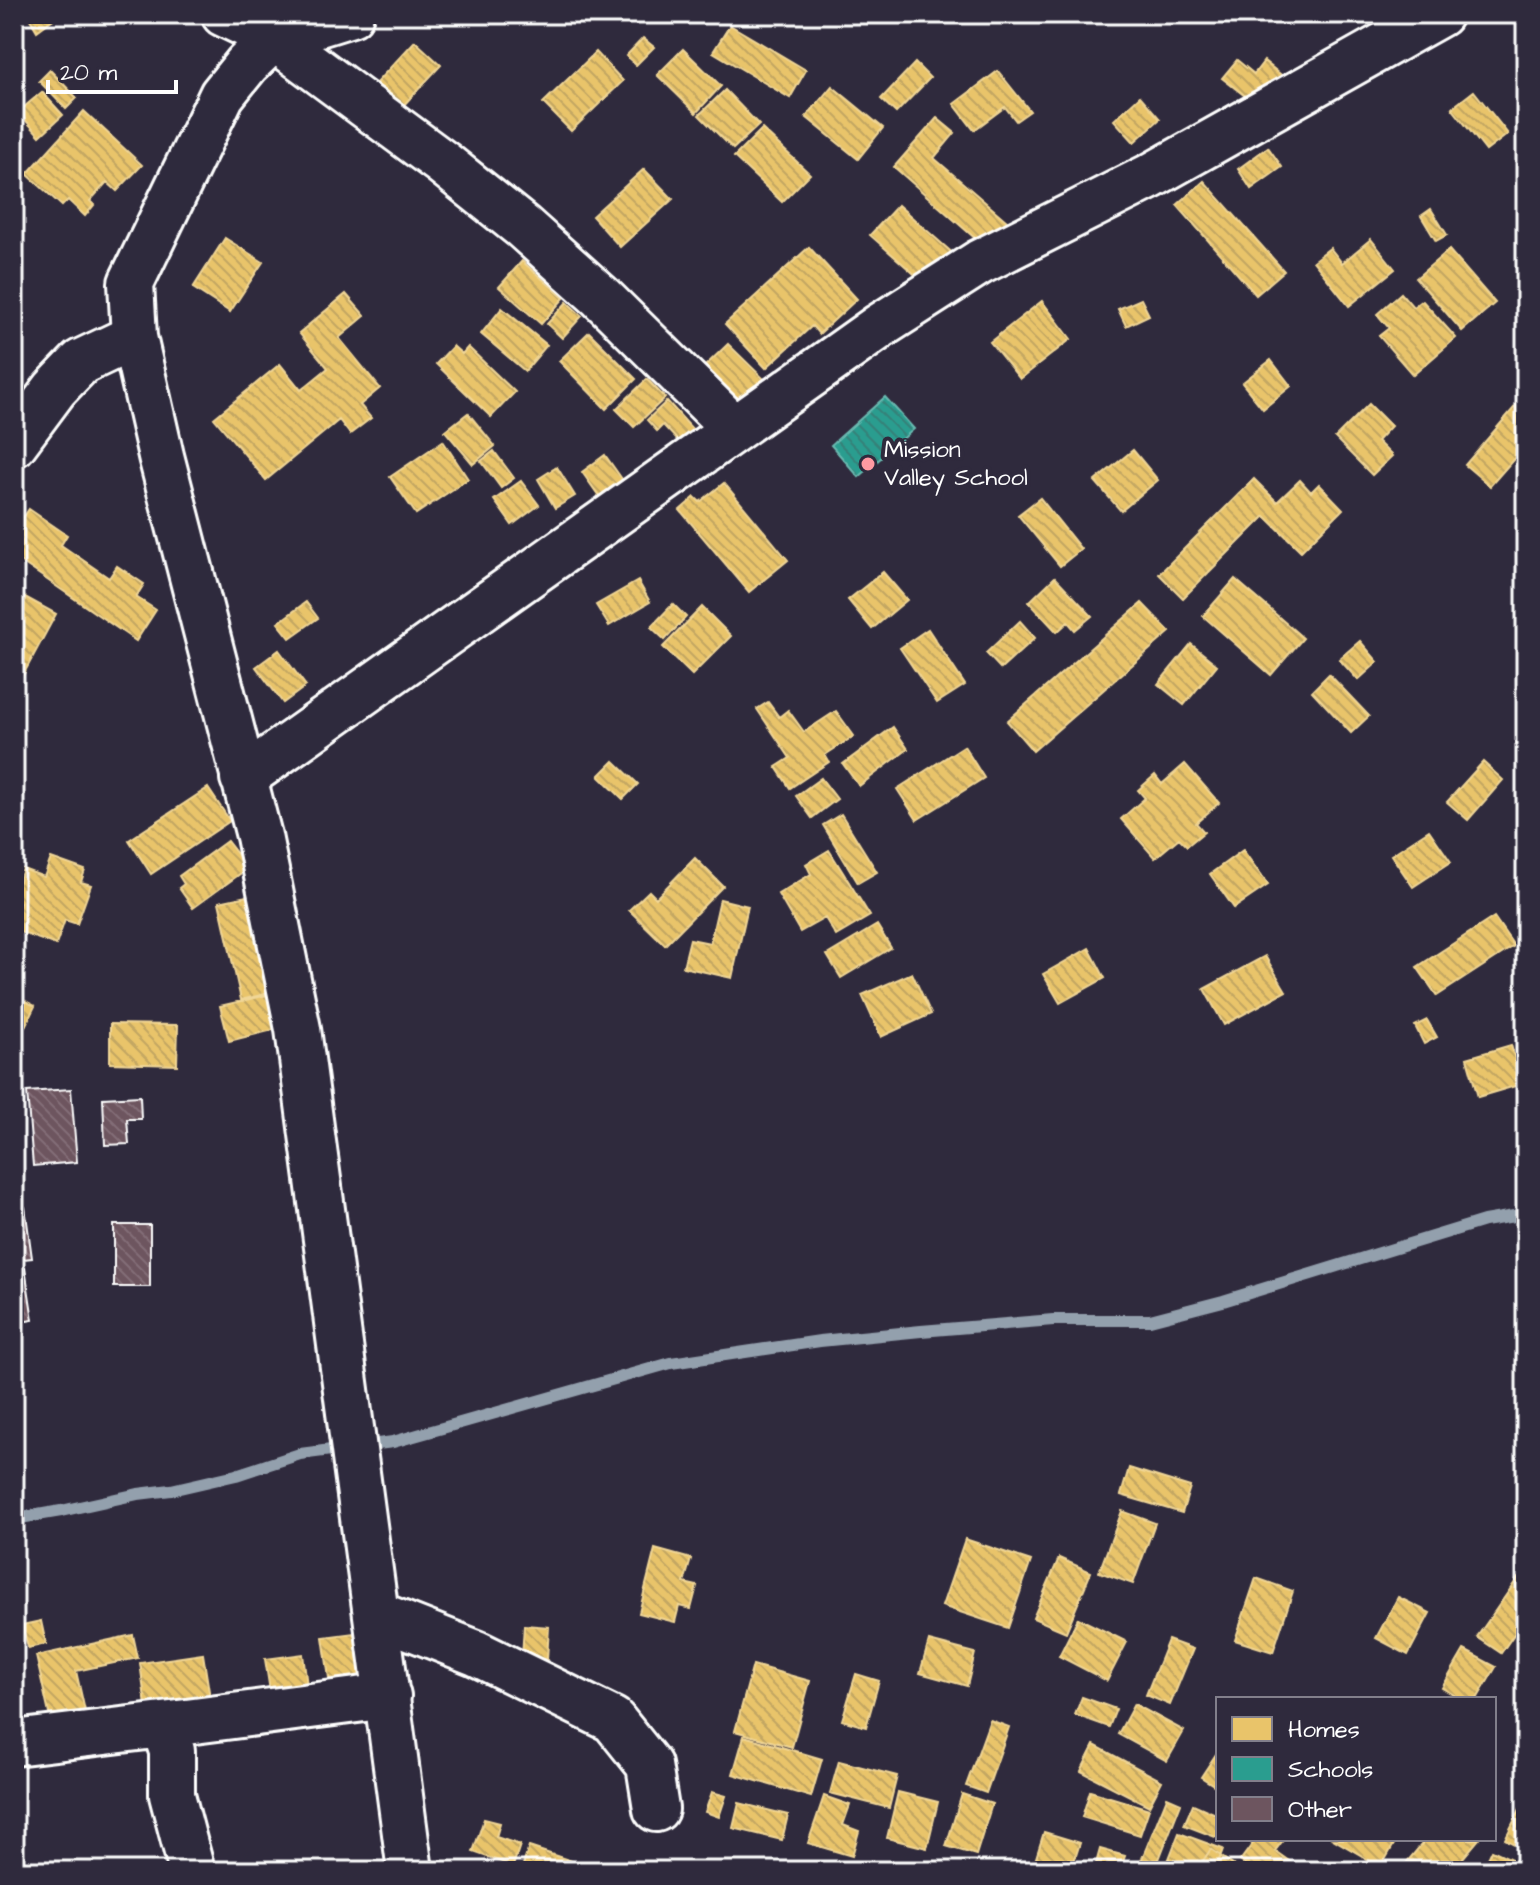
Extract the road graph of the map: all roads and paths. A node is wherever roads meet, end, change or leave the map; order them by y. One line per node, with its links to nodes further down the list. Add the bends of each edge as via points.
1 (224, 14): 4 (street)
2 (351, 14): 4 (street)
3 (1440, 14): 6 (street, via 1151,176 980,262)
4 (274, 38): 5 (street, via 222,95 144,250 131,283); 6 (street, via 523,227)
5 (134, 337): 7 (street, via 81,362); 8 (street)
6 (735, 429): 8 (street)
7 (14, 444)
8 (243, 778): 9 (street, via 298,1029)
9 (377, 1614): 10 (street); 13 (street, via 476,1653 613,1720 649,1765)
10 (388, 1696): 11 (street); 15 (street)
11 (163, 1725): 12 (street); 14 (street, via 172,1751 172,1795)
12 (14, 1743)
13 (656, 1809)
14 (192, 1871)
15 (410, 1871)

